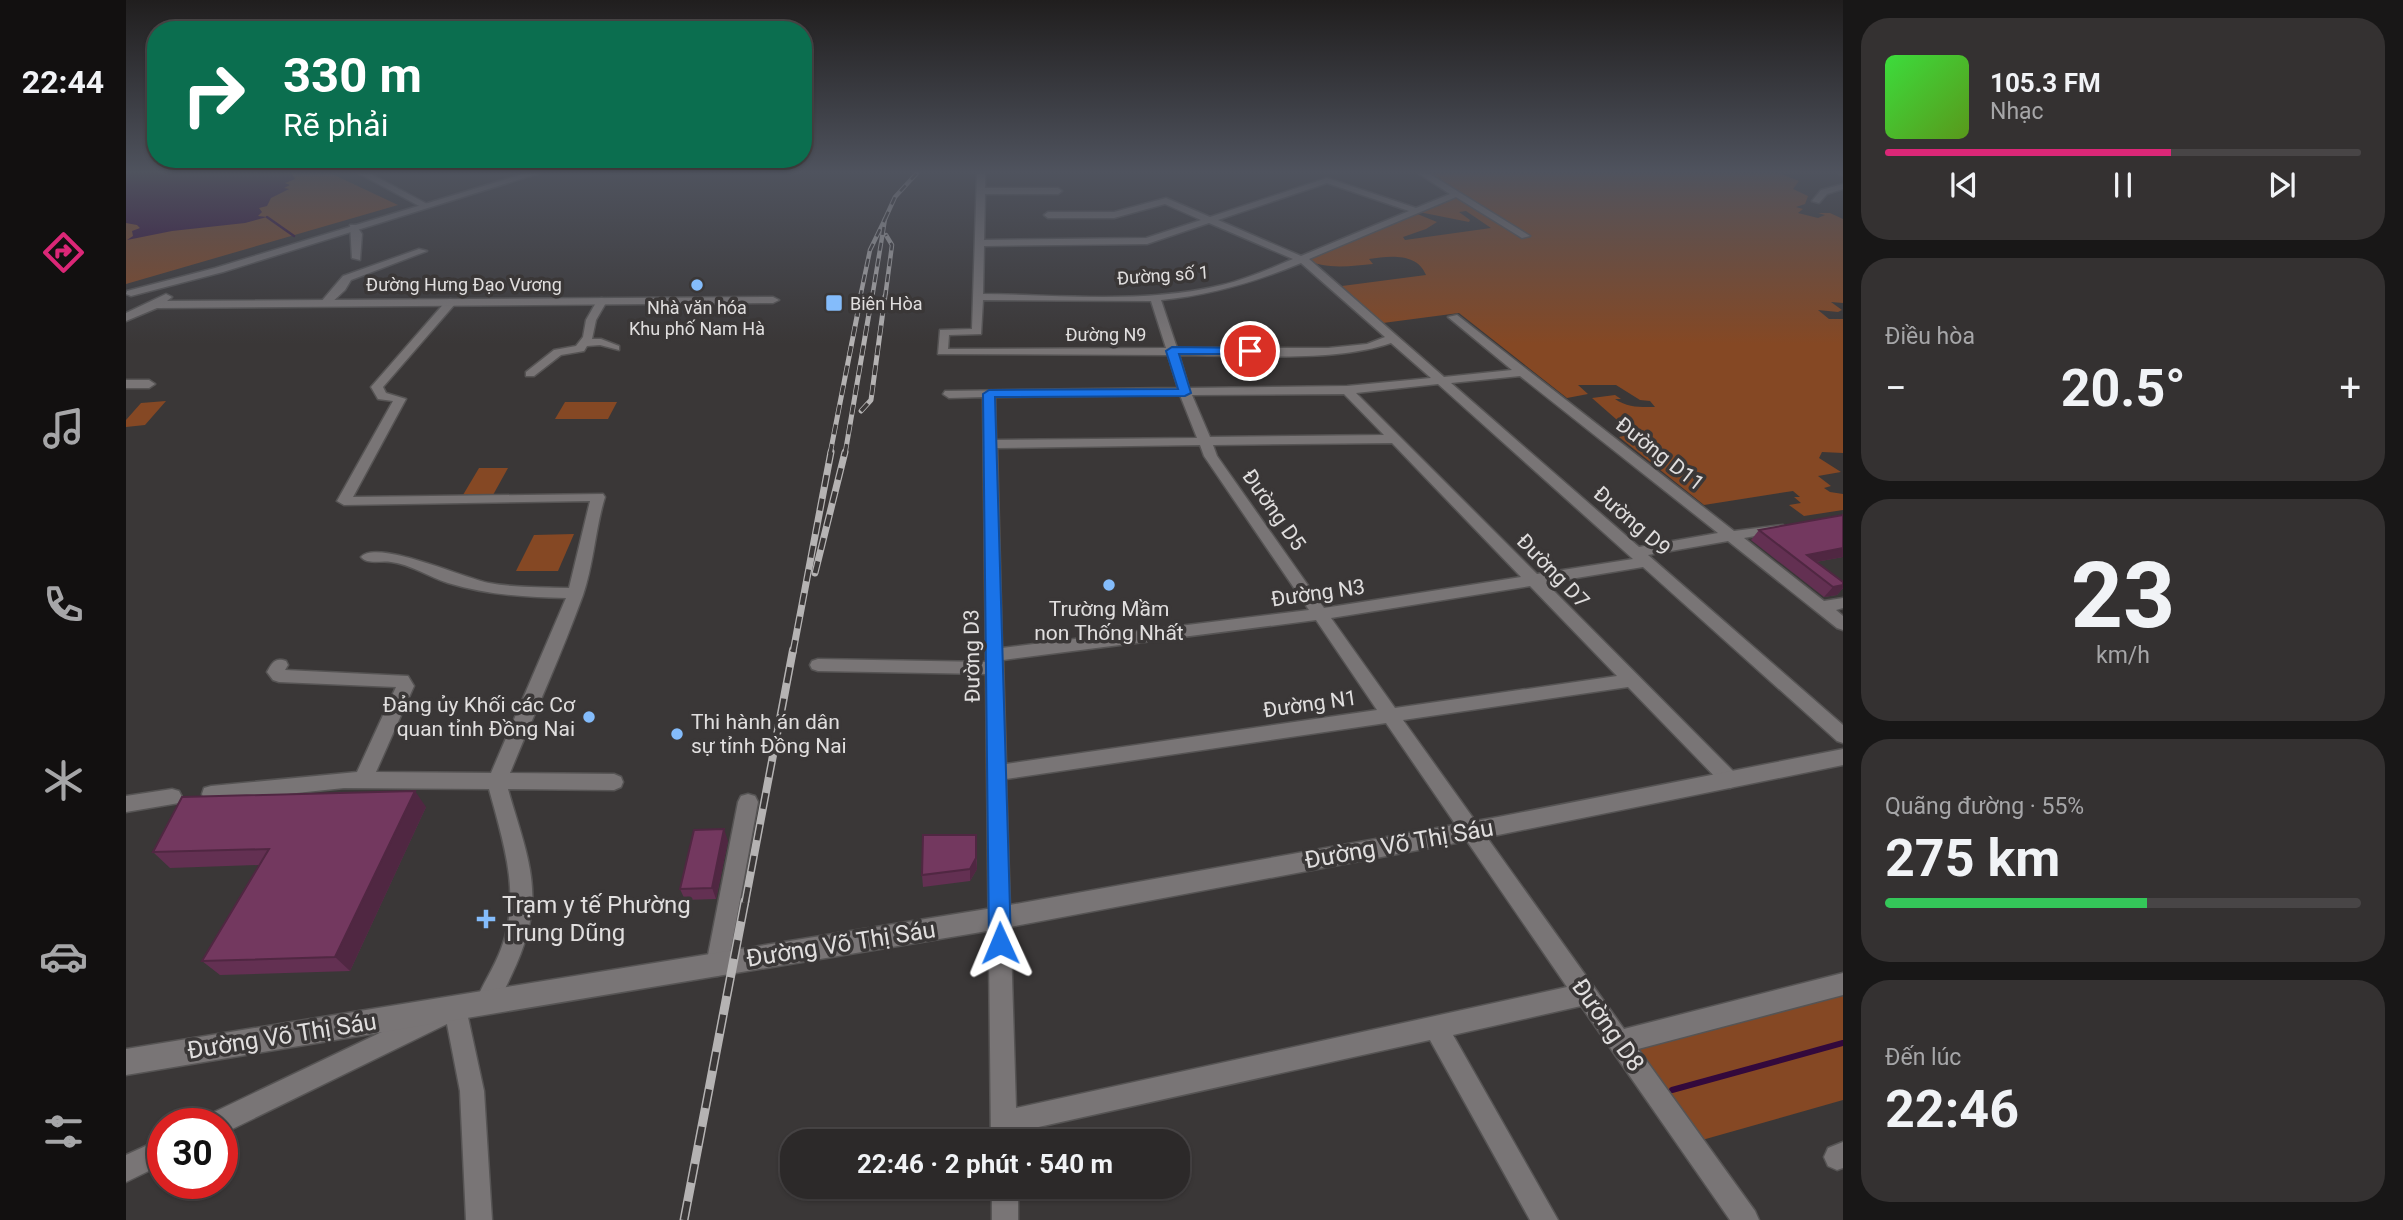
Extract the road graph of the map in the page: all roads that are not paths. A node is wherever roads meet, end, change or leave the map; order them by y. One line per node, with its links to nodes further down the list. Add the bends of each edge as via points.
1 (347, 230): 15 (main road)
2 (354, 230): 13 (street)
3 (980, 230): 10 (street)
4 (1050, 230): 11 (street)
5 (1181, 230): 11 (street, via 1147,241)
6 (1235, 230): 14 (street, Đường D9)
7 (1370, 230): 14 (street, Đường số 1)
8 (1515, 230): 9 (street)
9 (1525, 236)
10 (980, 243): 11 (street); 18 (street)
11 (1052, 243)
12 (422, 251): 23 (street, via 347,278)
13 (357, 258)
14 (1301, 258): 17 (street, Đường số 1, via 1227,288); 26 (street, Đường D9)
15 (219, 270): 16 (main road); 21 (main road)
16 (128, 293): 21 (main road, via 154,293 159,295)
17 (1155, 296): 18 (street, Đường số 1); 29 (street, Đường D5)
18 (980, 297): 29 (street, Đường N9, via 977,332 944,332 942,352)
19 (773, 300): 20 (main road, Đường Hưng Đạo Vương)
20 (602, 301): 22 (main road, Đường Hưng Đạo Vương); 27 (street)
21 (158, 302): 23 (main road, Đường Hưng Đạo Vương); 24 (main road)
22 (451, 302): 23 (main road, Đường Hưng Đạo Vương); 47 (street, via 377,387 382,396 400,399 344,501 598,497)
23 (325, 303)
24 (126, 317)
25 (1453, 317): 30 (street, Đường D11)
26 (1394, 338): 29 (street, Đường N9, via 1368,347 1328,351); 32 (street, Đường D9)
27 (585, 343): 28 (street, via 601,342); 31 (street, via 580,349 551,356)
28 (615, 348)
29 (1172, 351): 36 (street, Đường D5)
30 (1522, 372): 32 (street); 43 (street, Đường D11)
31 (530, 374)
32 (1441, 381): 35 (street); 45 (street, Đường D9)
33 (126, 384): 34 (street)
34 (149, 384)
35 (1347, 390): 36 (street); 39 (street, Đường D7)
36 (1185, 393): 38 (street); 40 (street, Đường D5)
37 (949, 394): 38 (street)
38 (989, 394): 41 (street, Đường D3)
39 (1395, 439): 40 (street); 46 (street, Đường D7)
40 (1203, 442): 41 (street); 50 (street, Đường D5)
41 (991, 444): 52 (street, Đường D3)
42 (1793, 526): 43 (street, Đường N3)
43 (1731, 536): 45 (street, Đường N3); 49 (street, Đường D11)
44 (368, 557): 47 (street, via 394,557 489,588)
45 (1641, 557): 46 (street, Đường N3); 57 (street, Đường D9)
46 (1534, 581): 50 (street, Đường N3); 55 (street, Đường D7)
47 (576, 593): 62 (street)
48 (1843, 603): 49 (street)
49 (1821, 607): 51 (street, Đường D11)
50 (1321, 614): 52 (street, Đường N3); 56 (street, Đường D5)
51 (1843, 624)
52 (994, 662): 53 (street, Đường N3); 59 (street, Đường D3)
53 (818, 664)
54 (280, 665): 60 (street, via 275,672 279,676 402,681 405,686)
55 (1631, 680): 56 (street, Đường N1); 61 (street, Đường D7)
56 (1390, 715): 59 (street, Đường N1); 68 (street, Đường D5)
57 (1843, 736)
58 (1843, 757): 61 (main road, Đường Võ Thị Sáu)
59 (997, 773): 69 (street, Đường D3)
60 (363, 779): 62 (street); 64 (street)
61 (1730, 780): 68 (main road, Đường Võ Thị Sáu)
62 (497, 782): 63 (street); 73 (street, via 518,863 522,905 512,950)
63 (614, 782)
64 (211, 794)
65 (172, 797): 67 (street)
66 (748, 802): 70 (street)
67 (126, 804)
68 (1470, 831): 69 (main road, Đường Võ Thị Sáu); 72 (street, Đường D8)
69 (999, 918): 70 (main road, Đường Võ Thị Sáu); 79 (street, Đường D3)
70 (717, 965): 73 (main road, Đường Võ Thị Sáu)
71 (1843, 984): 76 (street)
72 (1585, 994): 75 (street); 76 (street, Đường D8)
73 (486, 1003): 74 (main road, Đường Võ Thị Sáu)
74 (455, 1008): 77 (main road, Đường Võ Thị Sáu); 78 (street); 84 (street, via 472,1091)
75 (1436, 1027): 80 (street); 86 (street)
76 (1619, 1042): 87 (street, Đường D8)
77 (126, 1062)
78 (238, 1114)
79 (1004, 1129)
80 (1016, 1129)
81 (147, 1158): 82 (street)
82 (126, 1169)
83 (1005, 1199): 85 (street)
84 (478, 1220)
85 (1005, 1220)
86 (1545, 1220)
87 (1746, 1220)

